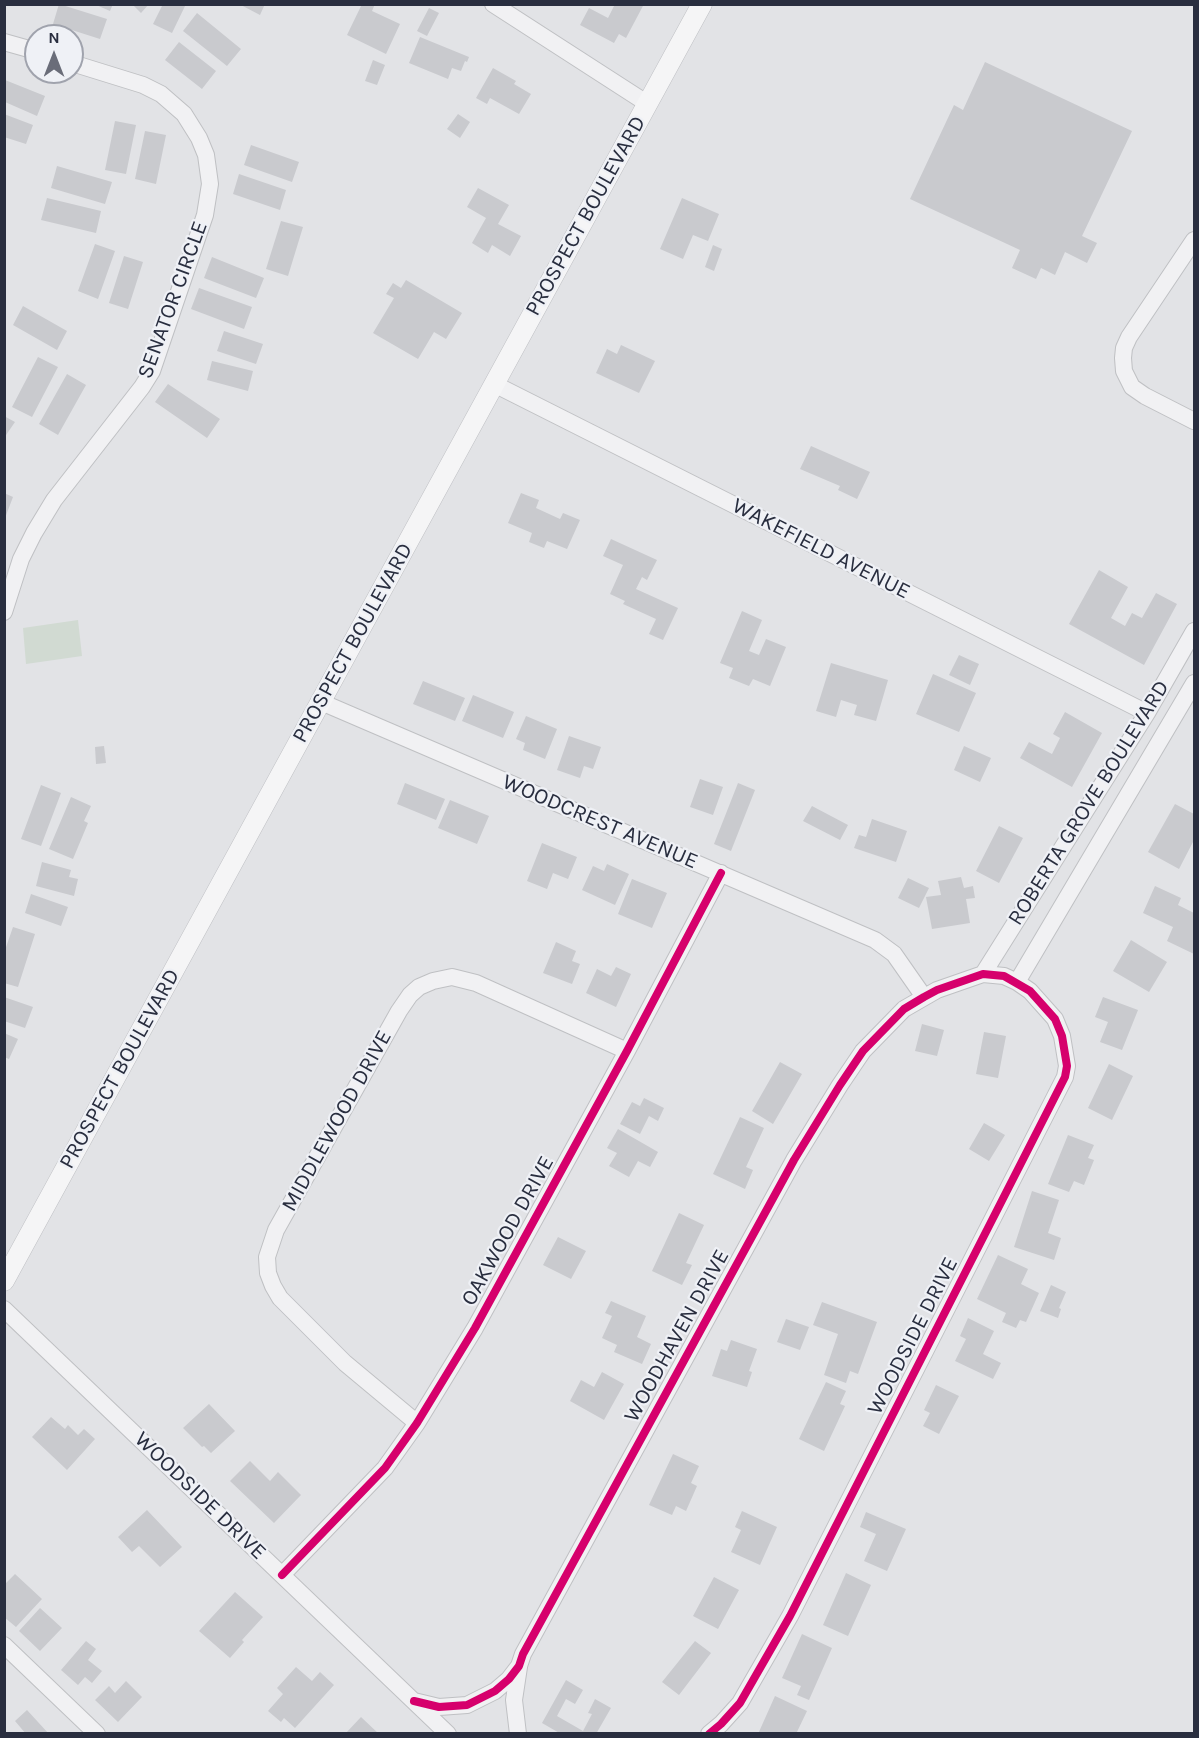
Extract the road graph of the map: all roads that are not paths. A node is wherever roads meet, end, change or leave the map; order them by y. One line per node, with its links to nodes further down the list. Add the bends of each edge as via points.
1 (493, 4): 6 (street)
2 (702, 4): 6 (main road, PROSPECT BOULEVARD)
3 (4, 42): 4 (street)
4 (24, 48)
5 (84, 67): 10 (street, SENATOR CIRCLE, via 143,85 161,94 184,114 206,155 210,184 205,215 152,371 54,500 21,559)
6 (648, 104): 8 (main road, PROSPECT BOULEVARD)
7 (1194, 240): 9 (street, via 1124,348 1124,371 1132,387)
8 (494, 384): 13 (main road, PROSPECT BOULEVARD); 14 (street, WAKEFIELD AVENUE)
9 (1194, 421)
10 (4, 612)
11 (1194, 631): 14 (street, ROBERTA GROVE BOULEVARD)
12 (1194, 684): 17 (street, ROBERTA GROVE BOULEVARD)
13 (321, 702): 15 (street, WOODCREST AVENUE); 20 (main road, PROSPECT BOULEVARD)
14 (1147, 713): 16 (street, ROBERTA GROVE BOULEVARD)
15 (721, 873): 18 (street, WOODCREST AVENUE, via 875,940 894,954); 19 (street, OAKWOOD DRIVE)
16 (983, 974): 17 (street, WOODSIDE DRIVE); 18 (street, WOODHAVEN DRIVE)
17 (1017, 982): 30 (street, WOODSIDE DRIVE, via 1055,1019 1062,1036 1065,1077 790,1616 740,1703)
18 (924, 997): 25 (street, WOODHAVEN DRIVE, via 904,1009 863,1051 794,1160)
19 (627, 1051): 22 (street, OAKWOOD DRIVE, via 475,1328); 22 (street, MIDDLEWOOD DRIVE, via 476,983 452,977 419,987 399,1011 276,1230 267,1257 268,1273 280,1298 345,1363)
20 (4, 1281)
21 (4, 1309): 23 (street, WOODSIDE DRIVE)
22 (417, 1423): 23 (street, OAKWOOD DRIVE, via 385,1468)
23 (282, 1575): 26 (street, WOODSIDE DRIVE)
24 (4, 1645): 27 (street)
25 (519, 1666): 26 (street, WOODHAVEN DRIVE, via 495,1691 467,1705 439,1707); 29 (street, WOODHAVEN DRIVE, via 514,1700)
26 (414, 1701): 28 (street, WOODSIDE DRIVE)
27 (97, 1734)
28 (448, 1734)
29 (519, 1734)
30 (709, 1734)

